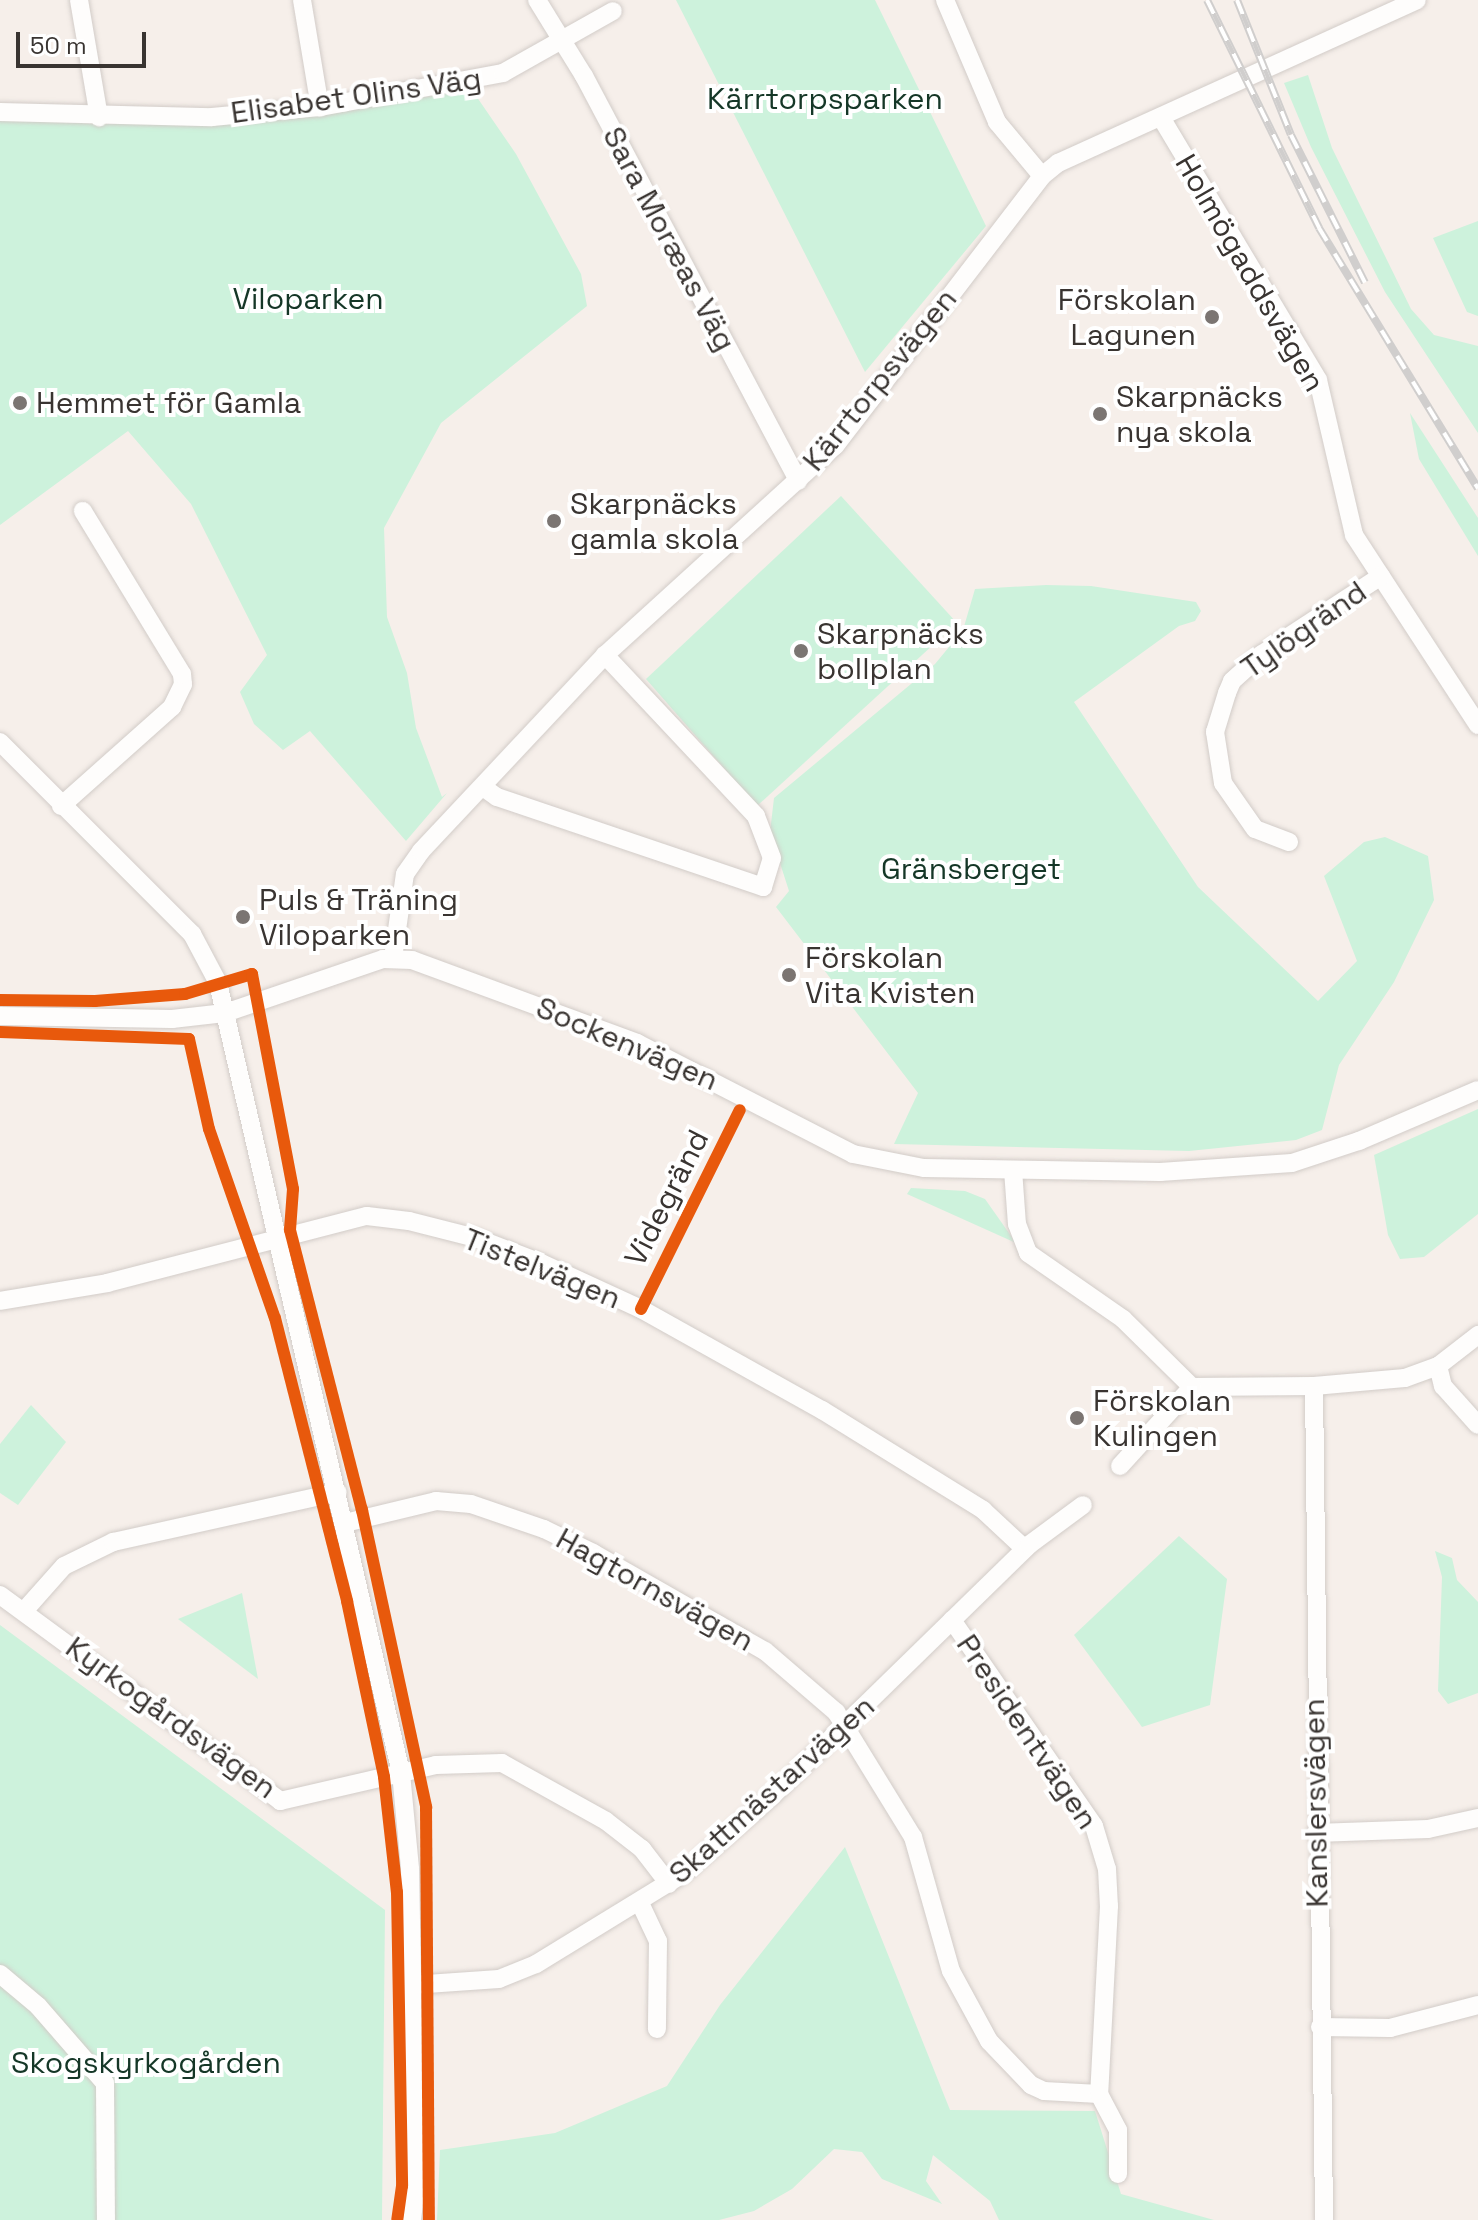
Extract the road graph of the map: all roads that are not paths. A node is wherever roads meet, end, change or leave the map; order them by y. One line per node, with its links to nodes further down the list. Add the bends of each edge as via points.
1 (79, 0): 10 (street)
2 (302, 0): 8 (street)
3 (537, 0): 7 (street, Sara Moræas Väg)
4 (945, 0): 12 (street, via 997,122)
5 (1417, 0): 11 (street, Kärrtorpsvägen)
6 (613, 11): 7 (street, Elisabet Olins Väg)
7 (560, 41): 8 (street, Elisabet Olins Väg, via 503,73); 13 (street, Sara Moræas Väg, via 584,76)
8 (320, 107): 10 (street, Elisabet Olins Väg, via 212,117)
9 (0, 112): 10 (street, Elisabet Olins Väg)
10 (99, 117)
11 (1162, 119): 12 (street, Kärrtorpsvägen, via 1058,163); 15 (street, Holmögaddsvägen, via 1318,380 1354,535)
12 (1042, 176): 13 (street, Kärrtorpsvägen, via 893,374 835,446)
13 (798, 481): 16 (street, Kärrtorpsvägen)
14 (83, 511): 20 (street, via 182,674 183,684 172,707)
15 (1381, 576): 17 (street, Holmögaddsvägen); 21 (street, Tylögränd, via 1262,654 1232,681 1227,693 1215,732 1223,783 1255,829)
16 (605, 655): 19 (street, Kärrtorpsvägen); 19 (street, via 756,816 772,858 763,887 497,797)
17 (1478, 725)
18 (0, 742): 20 (street)
19 (483, 787): 22 (street, Kärrtorpsvägen, via 405,874)
20 (61, 806): 23 (street, via 192,934 207,958)
21 (1289, 842)
22 (393, 958): 23 (street); 26 (street, Sockenvägen, via 598,1026 853,1154 924,1168)
23 (225, 1013): 24 (street, via 172,1019); 27 (street)
24 (0, 1016)
25 (1478, 1090): 26 (street, Sockenvägen, via 1292,1163 1160,1172)
26 (1013, 1170): 32 (street, via 1017,1224 1028,1253 1123,1319)
27 (275, 1240): 28 (street, Tistelvägen, via 107,1283); 35 (street); 38 (street, Tistelvägen, via 367,1216 476,1238 541,1263 641,1309 822,1410 983,1510)
28 (0, 1301)
29 (1478, 1335): 30 (street)
30 (1438, 1366): 31 (street, via 1375,1383); 33 (street, via 1443,1386)
31 (1314, 1386): 32 (street); 45 (street, Kanslersvägen)
32 (1192, 1387): 34 (street)
33 (1478, 1425)
34 (1120, 1466)
35 (338, 1492): 37 (street); 40 (street, via 113,1542 64,1566)
36 (1083, 1505): 38 (street, Skattmästarvägen)
37 (345, 1523): 42 (street, Hagtornsvägen, via 436,1501 471,1504 544,1529 695,1607 765,1651); 43 (street)
38 (1025, 1549): 41 (street, Skattmästarvägen)
39 (0, 1595): 40 (street, Kyrkogårdsvägen)
40 (24, 1611): 43 (street, Kyrkogårdsvägen, via 280,1801)
41 (952, 1620): 42 (street, Skattmästarvägen); 53 (street, Presidentvägen, via 1094,1826 1107,1869 1109,1906)
42 (845, 1725): 46 (street, Skattmästarvägen, via 727,1839); 53 (street, Hagtornsvägen, via 913,1837 951,1971 989,2041 1031,2085 1044,2091)
43 (401, 1773): 46 (street, Kyrkogårdsvägen, via 458,1762 502,1763 606,1821 642,1849); 49 (street)
44 (1478, 1818): 45 (street, via 1428,1829)
45 (1316, 1833): 51 (street, Kanslersvägen)
46 (669, 1884): 47 (street, Skattmästarvägen)
47 (640, 1903): 49 (street, Skattmästarvägen, via 581,1941 499,1979); 52 (street, via 658,1941)
48 (0, 1974): 55 (street, via 38,2006 105,2083)
49 (412, 1985): 56 (street)
50 (1478, 2005): 51 (street, via 1390,2028)
51 (1320, 2027): 57 (street, Kanslersvägen)
52 (657, 2029)
53 (1099, 2094): 54 (street, via 1118,2130)
54 (1118, 2174)
55 (106, 2220)
56 (412, 2220)
57 (1324, 2220)

